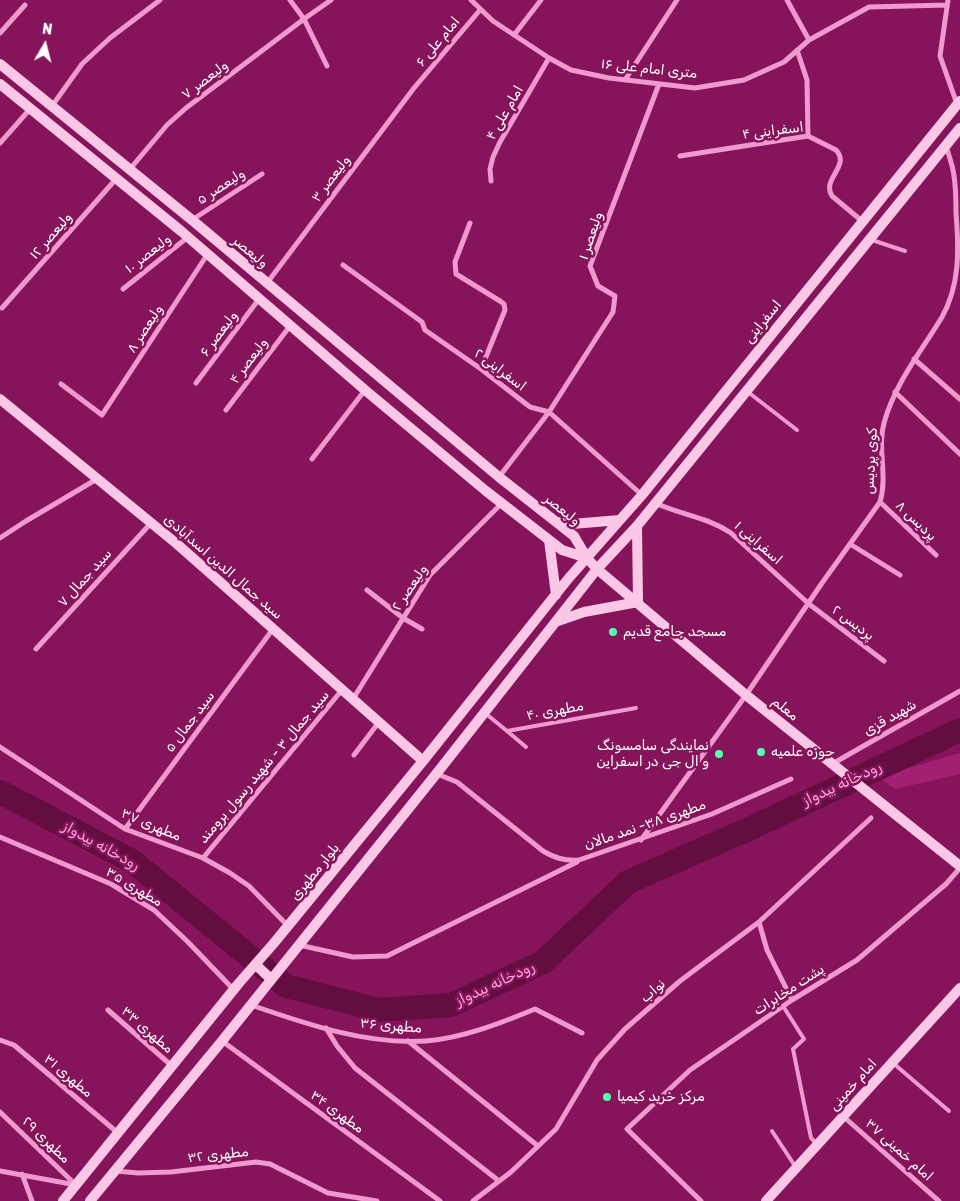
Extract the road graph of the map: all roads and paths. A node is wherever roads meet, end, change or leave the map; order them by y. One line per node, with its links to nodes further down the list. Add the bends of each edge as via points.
1 (160, 0): 26 (street, via 82,64)
2 (290, 0): 13 (street)
3 (332, 0): 13 (street, ولیعصر ۷)
4 (472, 0): 12 (street, ۱۶ متری امام علی)
5 (541, 0): 15 (street)
6 (676, 0): 21 (street)
7 (788, 0): 16 (street)
8 (869, 0): 11 (street)
9 (948, 3): 11 (street, ۱۶ متری امام علی); 25 (street, via 940,56)
10 (25, 5): 14 (street)
11 (869, 7): 16 (street, ۱۶ متری امام علی)
12 (480, 10): 15 (street, ۱۶ متری امام علی); 24 (street, امام علی ۶)
13 (304, 19): 20 (street); 33 (street, ولیعصر ۷, via 186,108 167,125)
14 (0, 33)
15 (514, 35): 18 (street, ۱۶ متری امام علی)
16 (809, 40): 17 (street, ۱۶ متری امام علی)
17 (797, 50): 23 (street, ۱۶ متری امام علی, via 784,62 744,80 695,88); 29 (street, via 806,80)
18 (549, 58): 21 (street, ۱۶ متری امام علی, via 571,70); 36 (street, امام علی ۴, via 500,142 492,163)
19 (0, 64): 26 (main road, ولیعصر)
20 (327, 66)
21 (625, 80): 23 (street, ۱۶ متری امام علی)
22 (0, 84): 27 (main road)
23 (659, 84): 62 (street, ولیعصر ۱, via 590,266 598,286 615,296 613,312)
24 (414, 88): 47 (street, ولیعصر ۳)
25 (959, 103): 39 (main road, اسفراینی)
26 (52, 106): 33 (main road, ولیعصر)
27 (30, 109): 30 (street); 35 (main road)
28 (960, 128): 31 (main road)
29 (808, 136): 32 (street, اسفراینی ۴); 39 (street, اسفراینی ۴, via 839,154 841,163 830,181 829,191)
30 (0, 143)
31 (946, 146): 37 (street, کوی پردیس, via 954,174); 42 (main road)
32 (680, 156)
33 (130, 170): 38 (main road, ولیعصر)
34 (262, 174): 38 (street, ولیعصر ۵)
35 (116, 179): 41 (main road); 50 (street, ولیعصر ۱۲)
36 (490, 181)
37 (958, 212): 46 (street, کوی پردیس)
38 (192, 220): 41 (main road); 47 (main road, ولیعصر)
39 (862, 221): 64 (main road, اسفراینی)
40 (470, 223): 53 (street, via 456,262 456,274 500,301 505,310)
41 (185, 234): 44 (main road); 48 (street, ولیعصر ۱۰)
42 (870, 239): 43 (lane); 57 (main road)
43 (905, 251)
44 (207, 255): 49 (main road); 55 (street, ولیعصر ۸, via 102,415)
45 (343, 265): 53 (street, اسفراینی ۲, via 422,322 425,330)
46 (958, 279): 52 (street, کوی پردیس, via 942,316)
47 (266, 284): 68 (main road, ولیعصر)
48 (123, 289)
49 (259, 299): 51 (main road); 54 (street, ولیعصر ۶)
50 (2, 308)
51 (290, 326): 56 (main road); 61 (street, ولیعصر ۴)
52 (914, 359): 58 (street, کوی پردیس); 60 (street)
53 (481, 369): 62 (street, اسفراینی ۲, via 530,407)
54 (196, 383)
55 (61, 384)
56 (365, 390): 67 (street); 70 (main road)
57 (747, 391): 63 (lane); 65 (main road)
58 (895, 392): 66 (street); 72 (street, کوی پردیس, via 883,424 884,479)
59 (0, 399): 69 (main road, سید جمال الدین اسدآبادی)
60 (960, 399)
61 (226, 410)
62 (549, 412): 68 (street, ولیعصر ۱); 71 (street, اسفراینی ۲)
63 (797, 430)
64 (691, 432): 65 (main road, via 696,443); 71 (main road, اسفراینی)
65 (705, 442): 74 (main road)
66 (960, 454)
67 (312, 459)
68 (499, 477): 70 (main road); 76 (main road, ولیعصر)
69 (97, 479): 77 (main road, سید جمال الدین اسدآبادی); 79 (street)
70 (486, 491): 73 (main road)
71 (642, 495): 75 (main road, اسفراینی)
72 (880, 502): 81 (street, کوی پردیس); 82 (street, پردیس ۸)
73 (502, 503): 80 (main road); 90 (street, ولیعصر ۲, via 430,574)
74 (655, 503): 78 (main road); 89 (street, اسفراینی ۱, via 717,524 731,533)
75 (620, 520): 76 (main road, via 572,524); 83 (main road, اسفراینی)
76 (555, 522): 83 (main road, ولیعصر, via 574,536)
77 (151, 523): 92 (main road, سید جمال الدین اسدآبادی); 94 (street, سید جمال ۷)
78 (637, 526): 84 (main road); 88 (main road)
79 (0, 538)
80 (549, 540): 83 (main road, via 562,550); 87 (main road)
81 (850, 544): 85 (street); 89 (street, کوی پردیس)
82 (936, 555)
83 (586, 558): 84 (main road, معلم); 87 (main road, بلوار مطهری)
84 (597, 569): 88 (main road, معلم); 91 (main road)
85 (900, 575)
86 (367, 590): 90 (street)
87 (556, 595): 107 (main road, بلوار مطهری)
88 (638, 602): 91 (main road, via 584,612); 98 (main road, معلم)
89 (809, 604): 95 (street, پردیس ۲); 98 (street, کوی پردیس)
90 (403, 618): 93 (street); 99 (street, ولیعصر ۲)
91 (558, 621): 101 (main road)
92 (273, 629): 96 (main road, سید جمال الدین اسدآبادی); 112 (street, سید جمال ۵)
93 (422, 630)
94 (36, 649)
95 (884, 661)
96 (342, 690): 99 (main road, سید جمال الدین اسدآبادی); 115 (street, سید جمال ۳ - شهید رسول برومند)
97 (960, 691): 108 (street, شهید قزی)
98 (746, 695): 108 (main road, معلم); 114 (street, کوی پردیس)
99 (353, 699): 102 (main road, سید جمال الدین اسدآبادی)
100 (636, 708): 103 (lane, مطهری ۴۰)
101 (485, 713): 103 (lane); 109 (main road)
102 (379, 722): 106 (street); 107 (main road, سید جمال الدین اسدآبادی)
103 (507, 731): 105 (lane)
104 (0, 747): 112 (street, مطهری ۳۷)
105 (526, 747)
106 (354, 755)
107 (423, 761): 119 (main road, بلوار مطهری)
108 (832, 764): 117 (main road, معلم)
109 (437, 773): 116 (street, مطهری ۳۸- نمد مالان, via 457,782 556,858); 120 (main road)
110 (791, 779): 114 (street, مطهری ۳۸- نمد مالان, via 712,814)
111 (871, 818): 118 (street, نواب)
112 (125, 829): 115 (street, مطهری ۳۷)
113 (0, 837): 123 (street, مطهری ۳۵, via 111,884 154,910)
114 (641, 840): 116 (street, مطهری ۳۸- نمد مالان)
115 (203, 858): 119 (street, مطهری ۳۷, via 249,886)
116 (579, 860): 120 (street, via 387,956 353,957)
117 (960, 867): 125 (street, پشت مخابرات, via 946,884 857,960)
118 (759, 922): 125 (street, via 767,950); 142 (street, نواب, via 680,981 625,1029 597,1060 556,1129)
119 (289, 926): 121 (main road, بلوار مطهری)
120 (298, 945): 122 (main road)
121 (256, 965): 122 (main road); 123 (main road, بلوار مطهری)
122 (272, 978): 126 (main road)
123 (237, 986): 135 (main road, بلوار مطهری)
124 (960, 988): 134 (main road, امام خمینی)
125 (792, 1000): 127 (street, پشت مخابرات)
126 (254, 1001): 129 (street, مطهری ۳۶, via 296,1021); 132 (main road)
127 (784, 1006): 141 (lane, via 804,1039 793,1049 811,1138); 156 (street, پشت مخابرات, via 690,1070 627,1129)
128 (108, 1010): 135 (street, مطهری ۳۳)
129 (326, 1028): 133 (street, مطهری ۳۶); 147 (street, via 355,1068)
130 (582, 1033): 133 (street, مطهری ۳۶, via 535,1009 464,1034)
131 (0, 1040): 140 (street, مطهری ۳۱, via 14,1045)
132 (222, 1041): 144 (main road); 154 (street, مطهری ۳۴)
133 (408, 1041): 142 (street)
134 (892, 1062): 136 (lane); 138 (main road, امام خمینی)
135 (172, 1066): 140 (main road, بلوار مطهری)
136 (949, 1111)
137 (0, 1112): 148 (street, مطهری ۲۹)
138 (844, 1117): 141 (main road, امام خمینی); 157 (street, امام خمینی ۳۷)
139 (772, 1131): 143 (lane)
140 (118, 1133): 148 (main road, بلوار مطهری)
141 (818, 1145): 143 (main road, امام خمینی)
142 (538, 1146): 147 (street, نواب)
143 (797, 1168): 149 (main road, امام خمینی)
144 (114, 1171): 152 (main road); 153 (street, مطهری ۳۲, via 171,1172 256,1162 270,1164 328,1193)
145 (0, 1172): 146 (street)
146 (22, 1174): 148 (street); 150 (street)
147 (499, 1181): 155 (street, نواب)
148 (76, 1185): 151 (main road, بلوار مطهری)
149 (771, 1199)
150 (32, 1201)
151 (63, 1201)
152 (90, 1201)
153 (377, 1201)
154 (440, 1201)
155 (473, 1201)
156 (701, 1201)
157 (939, 1201)

